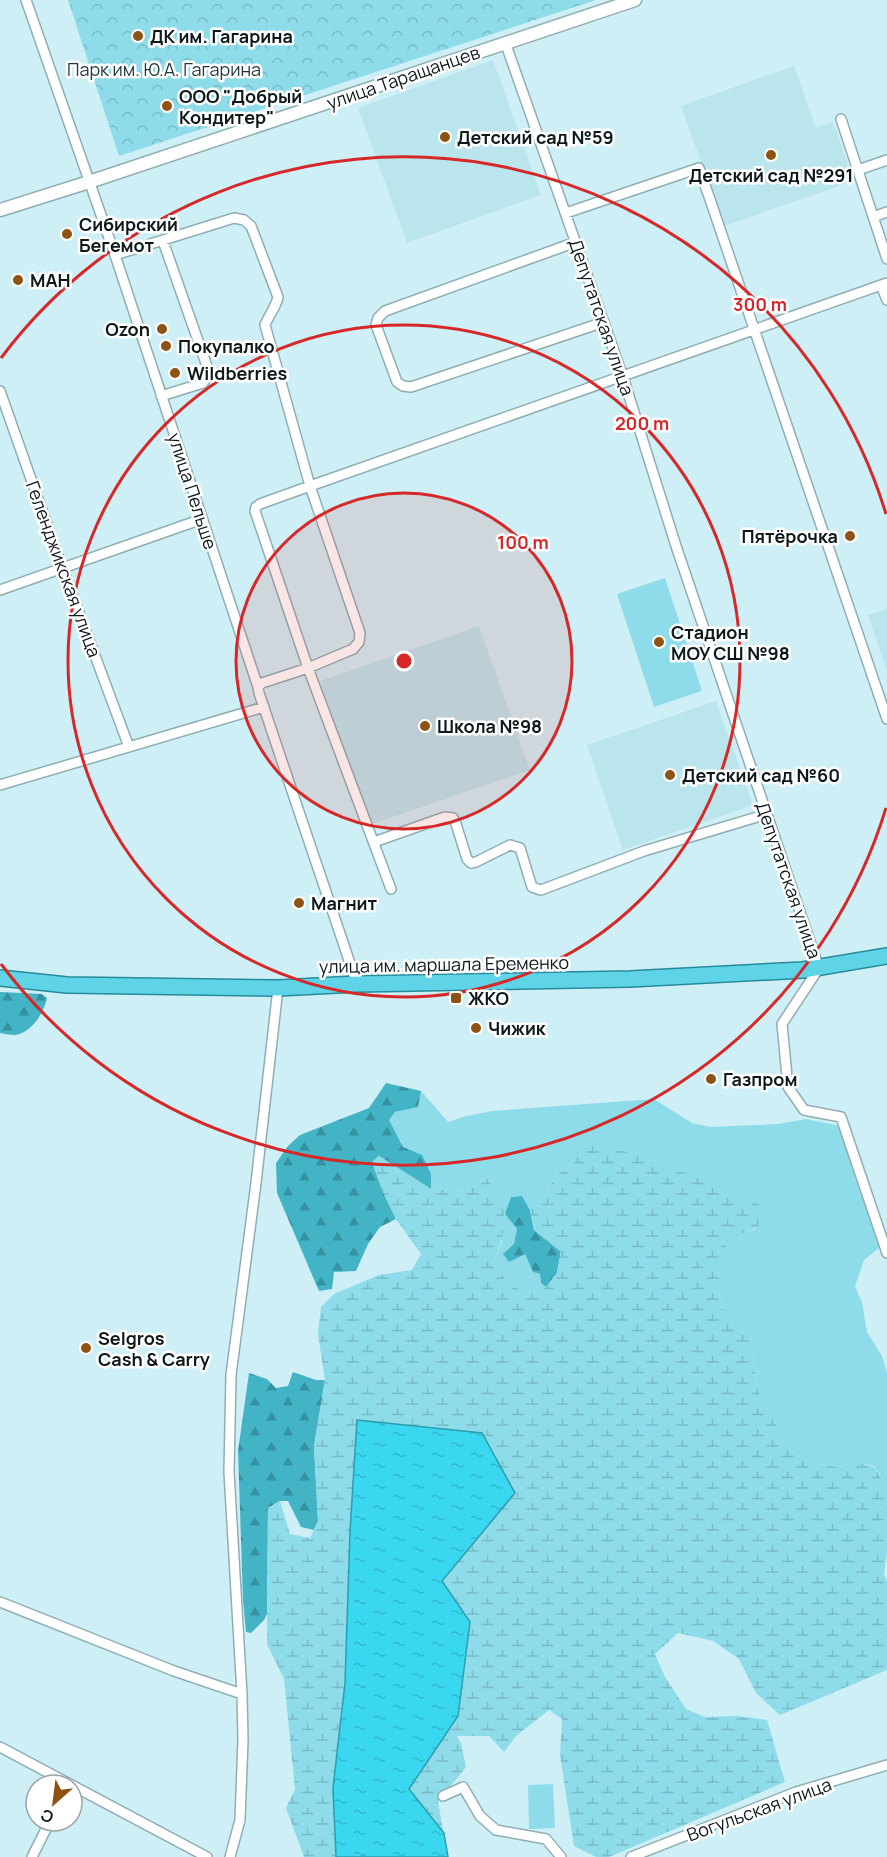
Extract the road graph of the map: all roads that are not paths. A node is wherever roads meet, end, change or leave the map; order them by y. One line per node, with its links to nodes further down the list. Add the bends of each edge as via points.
1 (26, 0): 7 (street, улица Пельше)
2 (635, 0): 3 (street, улица Таращанцев)
3 (505, 42): 7 (street, улица Таращанцев); 10 (street, Депутатская улица)
4 (841, 119): 6 (street)
5 (887, 160): 6 (street)
6 (858, 170): 11 (street)
7 (89, 182): 8 (street, улица Таращанцев); 14 (street, улица Пельше)
8 (0, 210)
9 (887, 212): 11 (street)
10 (566, 213): 13 (street, Депутатская улица); 19 (street, via 699,168)
11 (873, 217): 15 (street)
12 (163, 241): 14 (street); 22 (street, via 208,376 203,383); 23 (street, via 234,218 250,226 278,297 265,325)
13 (576, 242): 18 (street, Депутатская улица); 18 (street, via 385,311 376,326 396,382 411,387)
14 (115, 255): 22 (street, улица Пельше)
15 (887, 259)
16 (884, 284): 17 (street); 19 (street)
17 (887, 300)
18 (604, 322): 20 (street, Депутатская улица)
19 (756, 329): 20 (street); 30 (street)
20 (623, 377): 23 (street); 33 (street, Депутатская улица)
21 (0, 391): 25 (street, Геленджикская улица)
22 (161, 396): 24 (street, улица Пельше)
23 (310, 486): 27 (street, via 360,633 353,649); 27 (street, via 260,504 255,511)
24 (202, 519): 25 (street); 28 (street, улица Пельше)
25 (62, 567): 26 (street); 31 (street, Геленджикская улица)
26 (0, 590)
27 (308, 668): 28 (street); 34 (street)
28 (258, 687): 29 (street, улица Пельше)
29 (264, 707): 31 (street); 39 (street, улица Пельше)
30 (887, 719)
31 (129, 747): 32 (street)
32 (0, 785)
33 (767, 814): 34 (street, via 644,851 542,890 532,886 520,848 515,845 476,862 467,859 453,818 445,817); 37 (street, Депутатская улица)
34 (374, 842): 35 (street)
35 (391, 889)
36 (887, 956): 37 (highway, улица им. маршала Еременко)
37 (819, 968): 39 (highway, улица им. маршала Еременко, via 630,979); 41 (street, via 782,1024 788,1087 804,1110 842,1117)
38 (0, 978): 40 (highway, улица им. маршала Еременко, via 67,985)
39 (357, 984): 40 (highway, улица им. маршала Еременко)
40 (278, 988): 43 (street, via 231,1375 229,1472)
41 (886, 1246)
42 (0, 1602): 43 (street)
43 (242, 1694): 52 (street, via 240,1820)
44 (0, 1747): 46 (street)
45 (887, 1766): 54 (street, Вогульская улица, via 796,1792)
46 (48, 1773)
47 (84, 1792): 51 (street)
48 (443, 1796): 53 (street, via 463,1787 480,1816 496,1830 546,1839)
49 (44, 1833): 50 (street)
50 (32, 1857)
51 (207, 1857)
52 (230, 1857)
53 (561, 1857)
54 (632, 1857)

